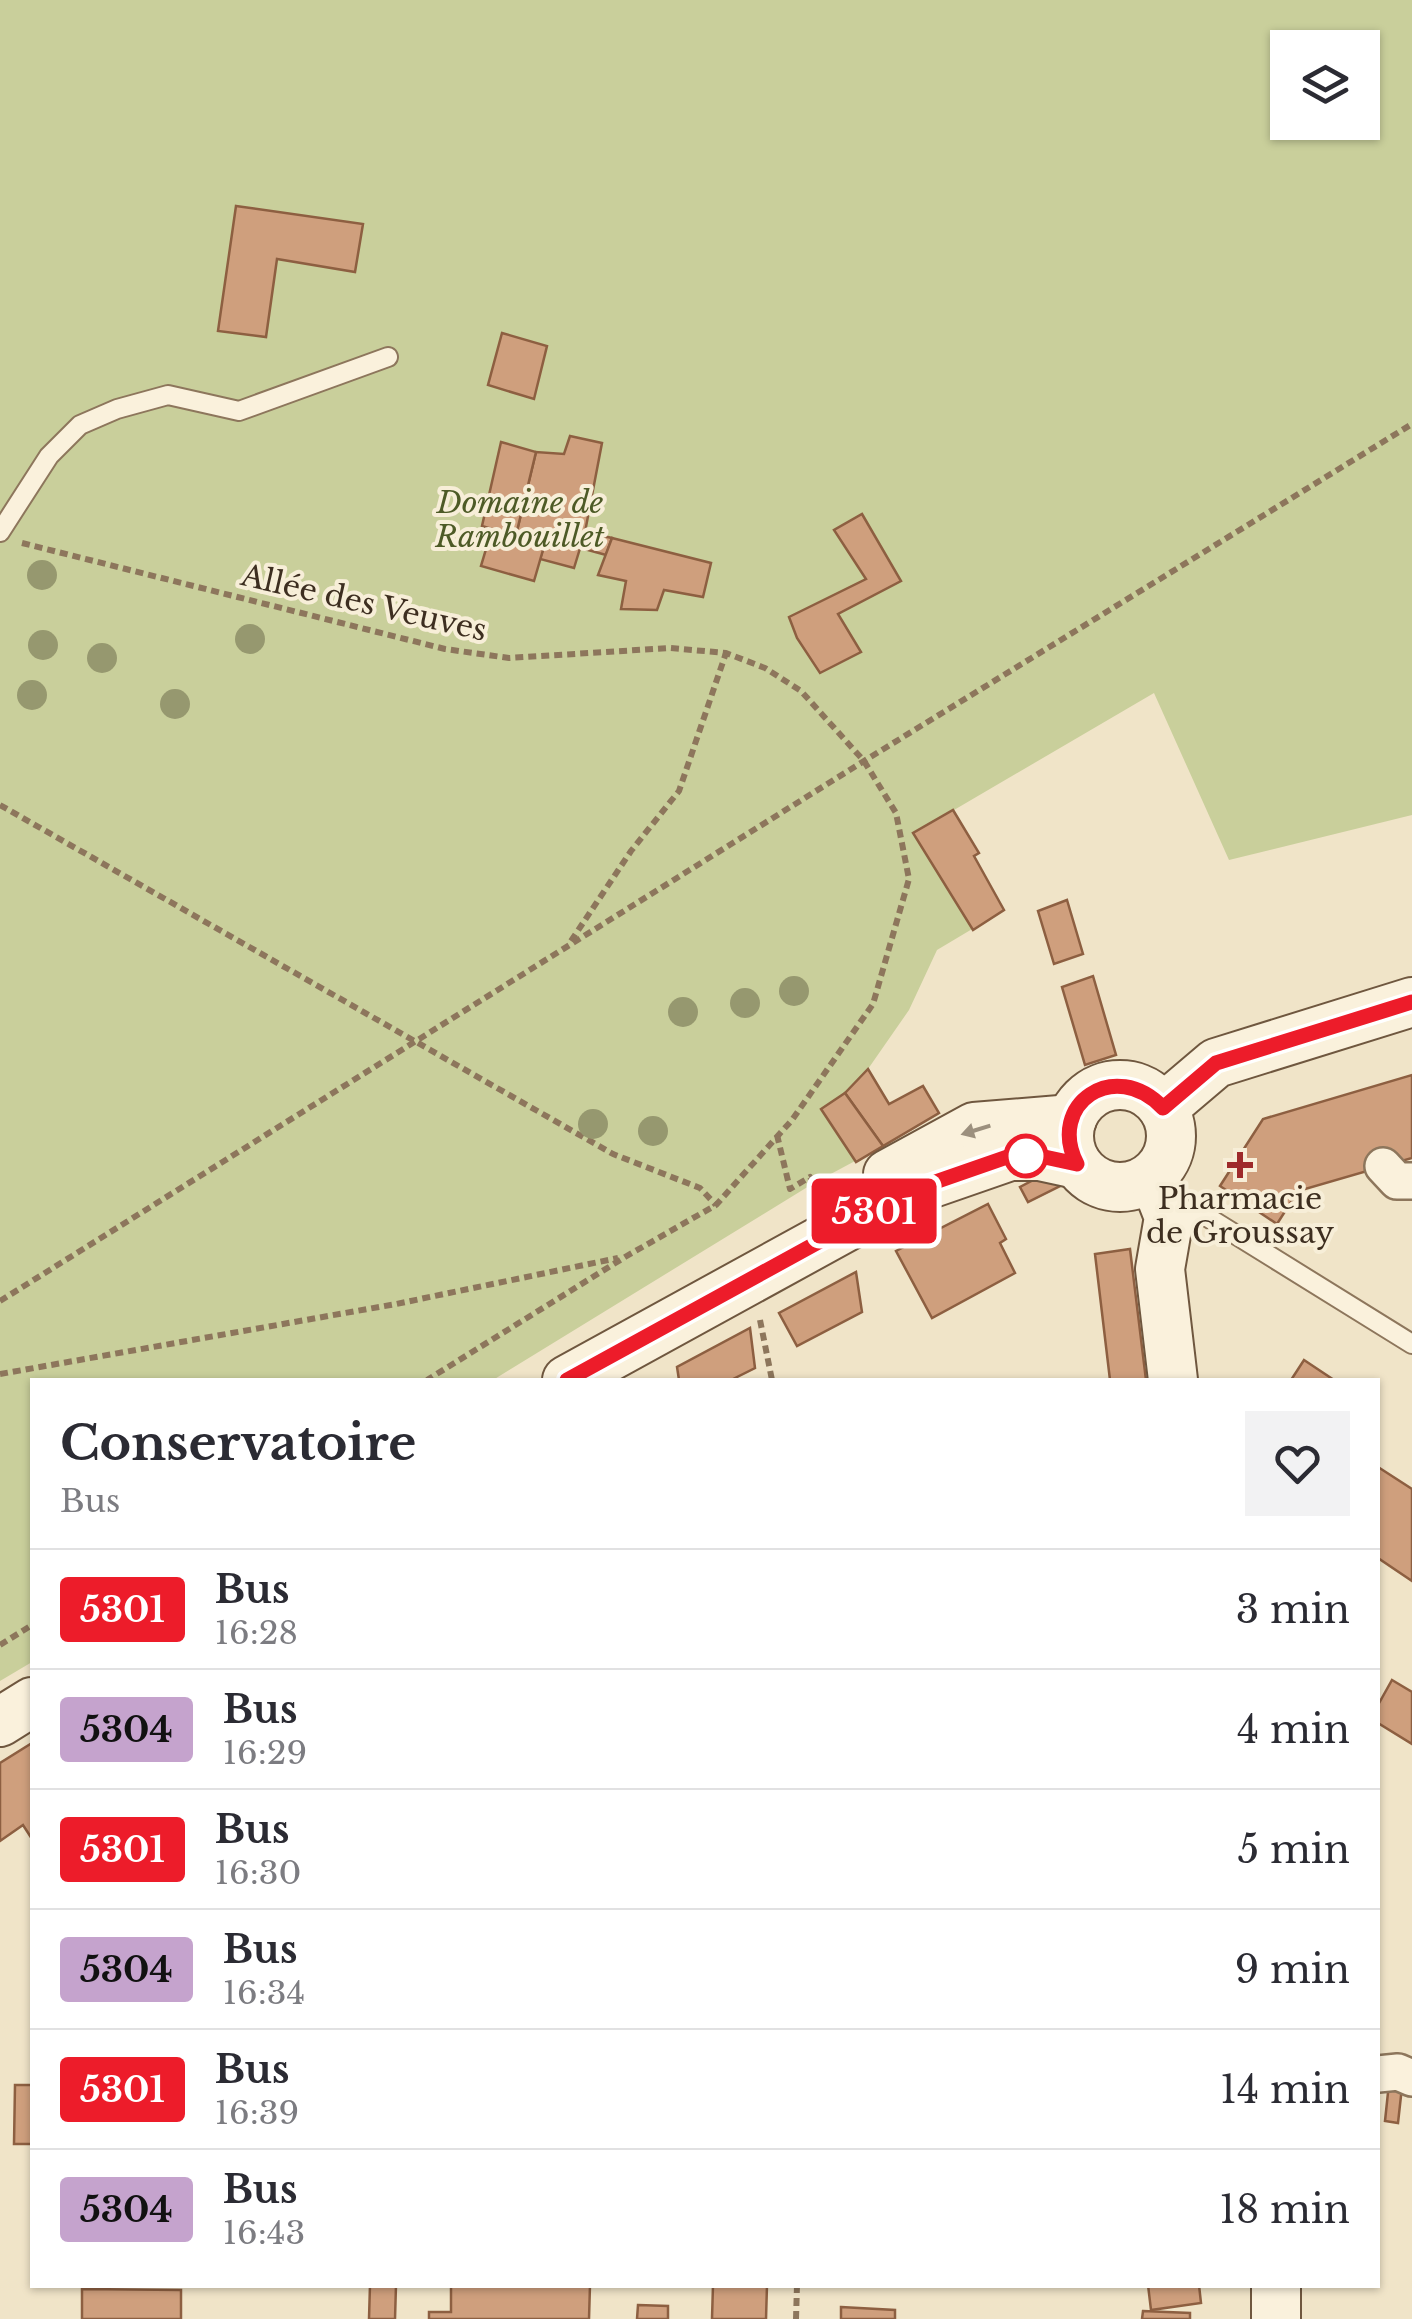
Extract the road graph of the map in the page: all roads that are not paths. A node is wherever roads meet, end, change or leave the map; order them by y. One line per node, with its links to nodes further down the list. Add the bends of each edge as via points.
1 (388, 357): 2 (lane, via 239,411 168,395 98,416 49,456)
2 (0, 532)
3 (1412, 1002): 4 (main road, via 1216,1063)
4 (1163, 1108): 5 (main road, via 1138,1088 1106,1086 1080,1104); 6 (main road, via 1172,1136)
5 (1074, 1141): 6 (main road, via 1088,1176 1121,1188 1138,1184); 8 (main road, via 974,1127 834,1204 756,1292)
6 (1161, 1196): 7 (lane, via 1204,1214); 9 (main road, via 1160,1269)
7 (1412, 1344)
8 (571, 1378)
9 (1174, 1378)
10 (30, 1703): 11 (main road)
11 (0, 1722)
12 (1380, 2074): 13 (street)
13 (1412, 2078)
14 (1276, 2288): 15 (main road)
15 (1276, 2319)

